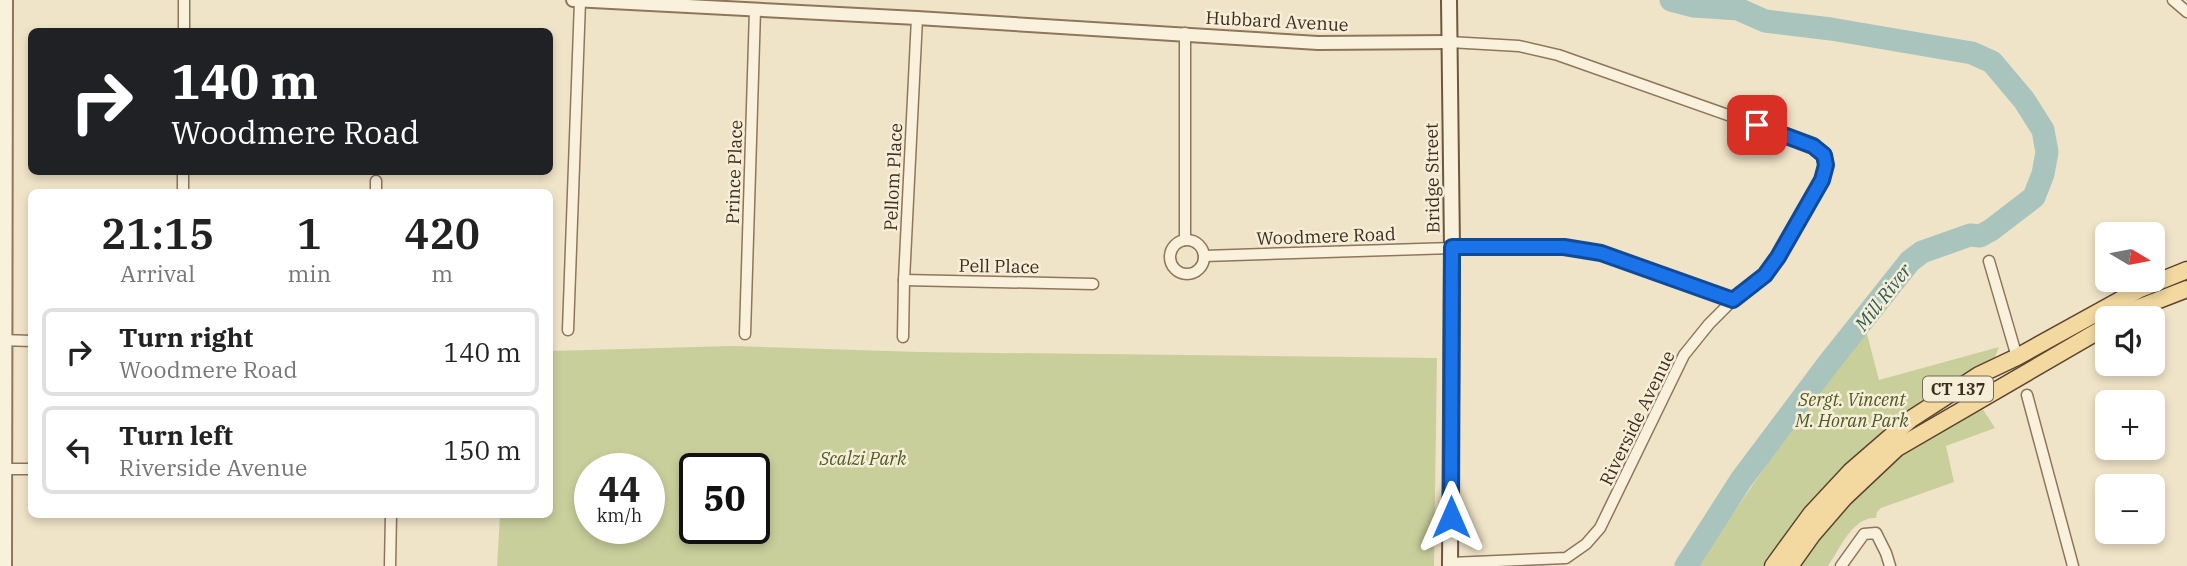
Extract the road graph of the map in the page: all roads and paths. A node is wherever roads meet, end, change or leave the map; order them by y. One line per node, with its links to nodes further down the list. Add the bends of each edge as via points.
1 (6, 0): 14 (street)
2 (184, 0): 10 (street)
3 (573, 0): 6 (street, Hubbard Avenue)
4 (1449, 0): 12 (main road, Bridge Street)
5 (2173, 0): 8 (street)
6 (580, 1): 7 (street, Hubbard Avenue); 25 (street)
7 (755, 10): 9 (street, Hubbard Avenue); 27 (street, Prince Place)
8 (2187, 12)
9 (917, 18): 11 (street, Hubbard Avenue); 20 (street, Pellom Place)
10 (184, 28)
11 (1185, 33): 12 (street, Hubbard Avenue, via 1318,43); 15 (street)
12 (1449, 42): 13 (street, Hubbard Avenue, via 1520,46 1558,55 1807,143 1824,155); 16 (main road, Bridge Street)
13 (1826, 165): 23 (street, Riverside Avenue, via 1778,257 1765,275)
14 (2, 176): 29 (street)
15 (1185, 240): 17 (street, via 1198,244); 17 (street, via 1175,245 1170,256 1178,272 1196,272)
16 (1452, 247): 17 (street, Woodmere Road); 23 (street, Woodmere Road, via 1564,247 1601,253); 36 (main road, Bridge Street)
17 (1205, 256)
18 (1989, 261): 31 (street)
19 (2187, 271): 31 (main road, CT 137, via 2140,289)
20 (904, 280): 21 (street, Pell Place); 28 (street, Pellom Place)
21 (1093, 284)
22 (2187, 289): 24 (main road)
23 (1733, 300): 36 (street, Riverside Avenue, via 1684,355 1600,528 1586,544 1566,558)
24 (2143, 306)
25 (568, 330)
26 (2095, 333): 40 (main road, CT 137, via 1897,447 1844,498)
27 (745, 334)
28 (903, 337)
29 (2, 340): 30 (street); 33 (street)
30 (28, 341)
31 (2017, 358): 39 (main road, CT 137, via 1979,375 1911,419 1851,471 1811,514)
32 (2027, 395): 43 (street)
33 (6, 469): 34 (street); 37 (street)
34 (28, 469)
35 (391, 518): 38 (street)
36 (1450, 565)
37 (5, 566)
38 (390, 566)
39 (1773, 566)
40 (1790, 566)
41 (1841, 566): 42 (street, via 1864,534 1876,533)
42 (1890, 566)
43 (2073, 566)

